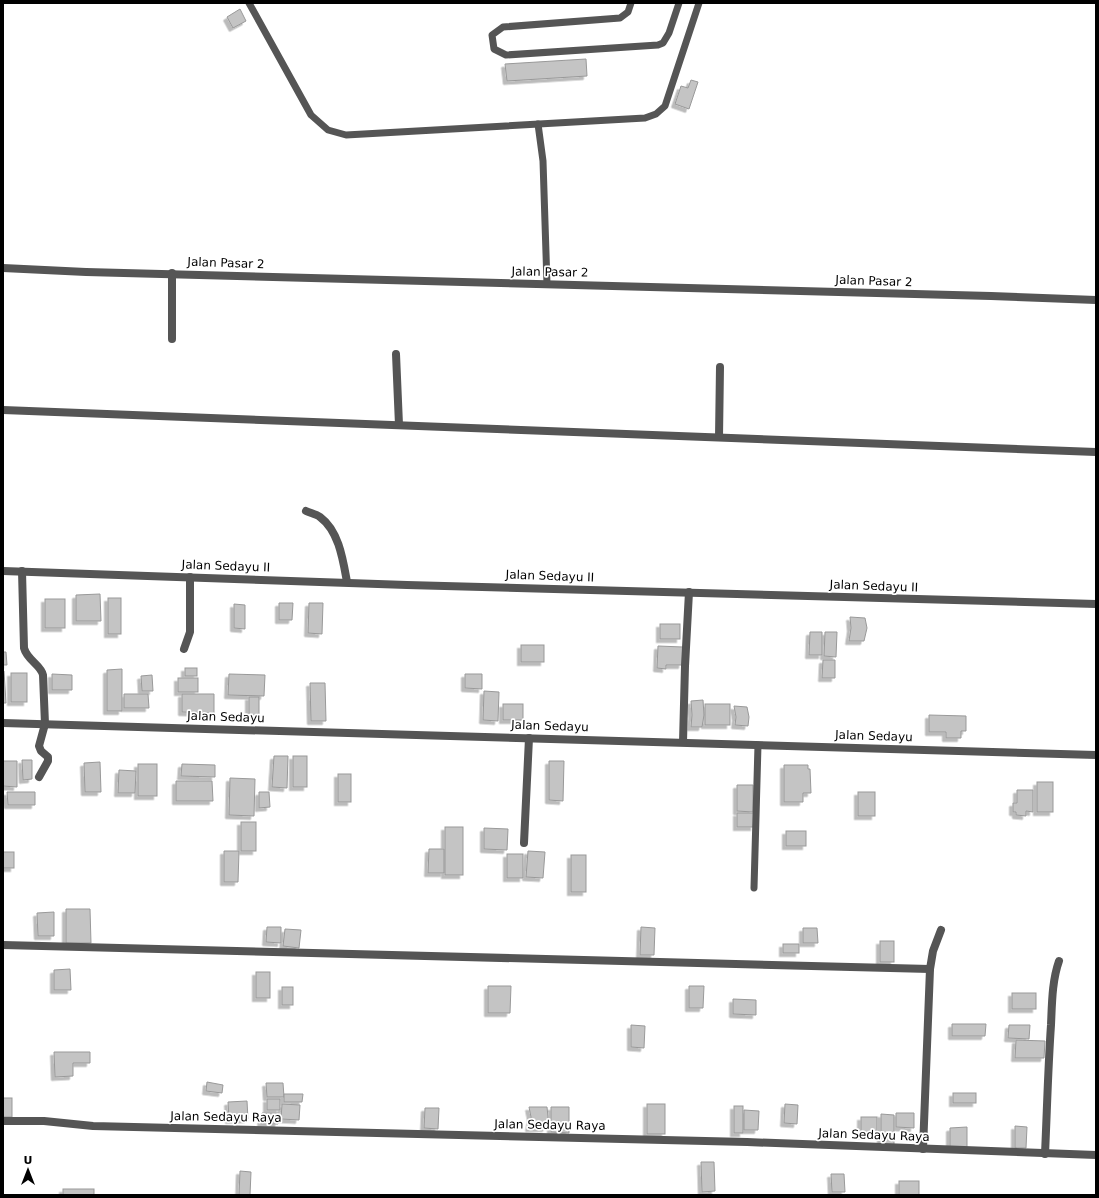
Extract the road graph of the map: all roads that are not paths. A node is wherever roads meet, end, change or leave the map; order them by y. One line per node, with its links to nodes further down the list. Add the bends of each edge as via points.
1 (249, 3): 5 (lane, via 311,115 328,130 346,135)
2 (631, 3): 3 (lane, via 628,12 620,18 503,27 492,35 494,49 506,55 658,46 664,43 669,33)
3 (679, 3)
4 (699, 3): 5 (lane, via 665,106 656,114 645,118)
5 (538, 124): 8 (lane, via 543,161)
6 (3, 268): 7 (street, Jalan Pasar 2)
7 (172, 273): 8 (street, Jalan Pasar 2); 10 (street)
8 (547, 284): 9 (street, Jalan Pasar 2)
9 (1096, 300)
10 (172, 339)
11 (396, 354): 14 (street)
12 (720, 366): 15 (street)
13 (3, 410): 14 (street)
14 (399, 425): 15 (street)
15 (719, 437): 16 (street)
16 (1096, 452)
17 (306, 511): 21 (street, via 320,516 328,525 343,560)
18 (3, 571): 19 (street, Jalan Sedayu II)
19 (22, 572): 20 (street, Jalan Sedayu II); 26 (street, via 24,648 43,672)
20 (190, 577): 21 (street, Jalan Sedayu II); 24 (street, via 190,632)
21 (347, 582): 22 (street, Jalan Sedayu II)
22 (689, 592): 23 (street, Jalan Sedayu II); 28 (street)
23 (1096, 604)
24 (184, 650)
25 (3, 723): 26 (street, Jalan Sedayu)
26 (44, 724): 27 (street, Jalan Sedayu); 31 (street, via 39,746 48,757 48,761)
27 (529, 738): 28 (street, Jalan Sedayu); 32 (street)
28 (683, 742): 29 (street, Jalan Sedayu)
29 (758, 745): 30 (street, Jalan Sedayu); 33 (lane)
30 (1096, 755)
31 (39, 777)
32 (524, 843)
33 (754, 888)
34 (941, 930): 37 (street, via 933,951)
35 (3, 945): 37 (street)
36 (1059, 961): 40 (street, via 1053,994)
37 (930, 970): 39 (street)
38 (3, 1121): 39 (street, Jalan Sedayu Raya, via 44,1121 93,1126 747,1142)
39 (924, 1149): 40 (street, Jalan Sedayu Raya)
40 (1045, 1154): 41 (street, Jalan Sedayu Raya)
41 (1096, 1155)

